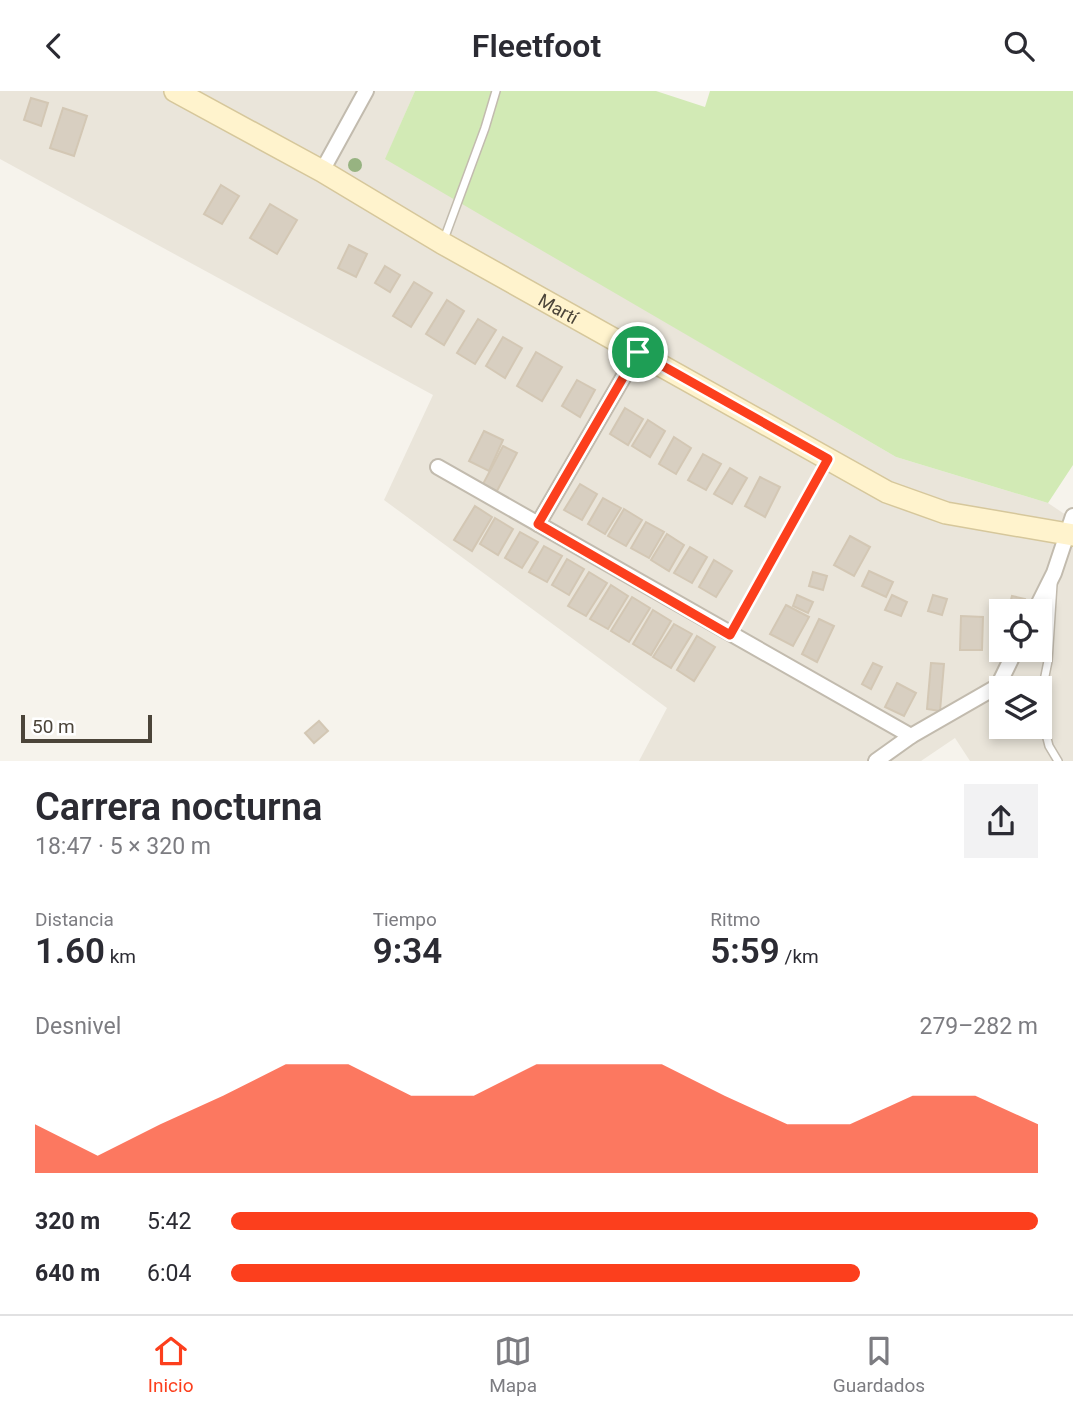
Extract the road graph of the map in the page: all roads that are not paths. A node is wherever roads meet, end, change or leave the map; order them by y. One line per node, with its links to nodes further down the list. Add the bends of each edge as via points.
1 (175, 91): 4 (main road, Martí)
2 (366, 91): 4 (street)
3 (496, 91): 5 (lane)
4 (322, 171): 5 (main road, Martí)
5 (442, 243): 6 (main road, Martí)
6 (638, 352): 8 (street); 9 (main road, Martí, via 887,492 946,513)
7 (438, 467): 8 (street)
8 (538, 524): 14 (street)
9 (1071, 529): 10 (street)
10 (1054, 573): 11 (street); 13 (lane)
11 (1041, 599)
12 (1010, 662): 14 (street, via 998,686)
13 (1045, 676)
14 (911, 736): 16 (street)
15 (1047, 739): 17 (lane)
16 (876, 761)
17 (1058, 761)

